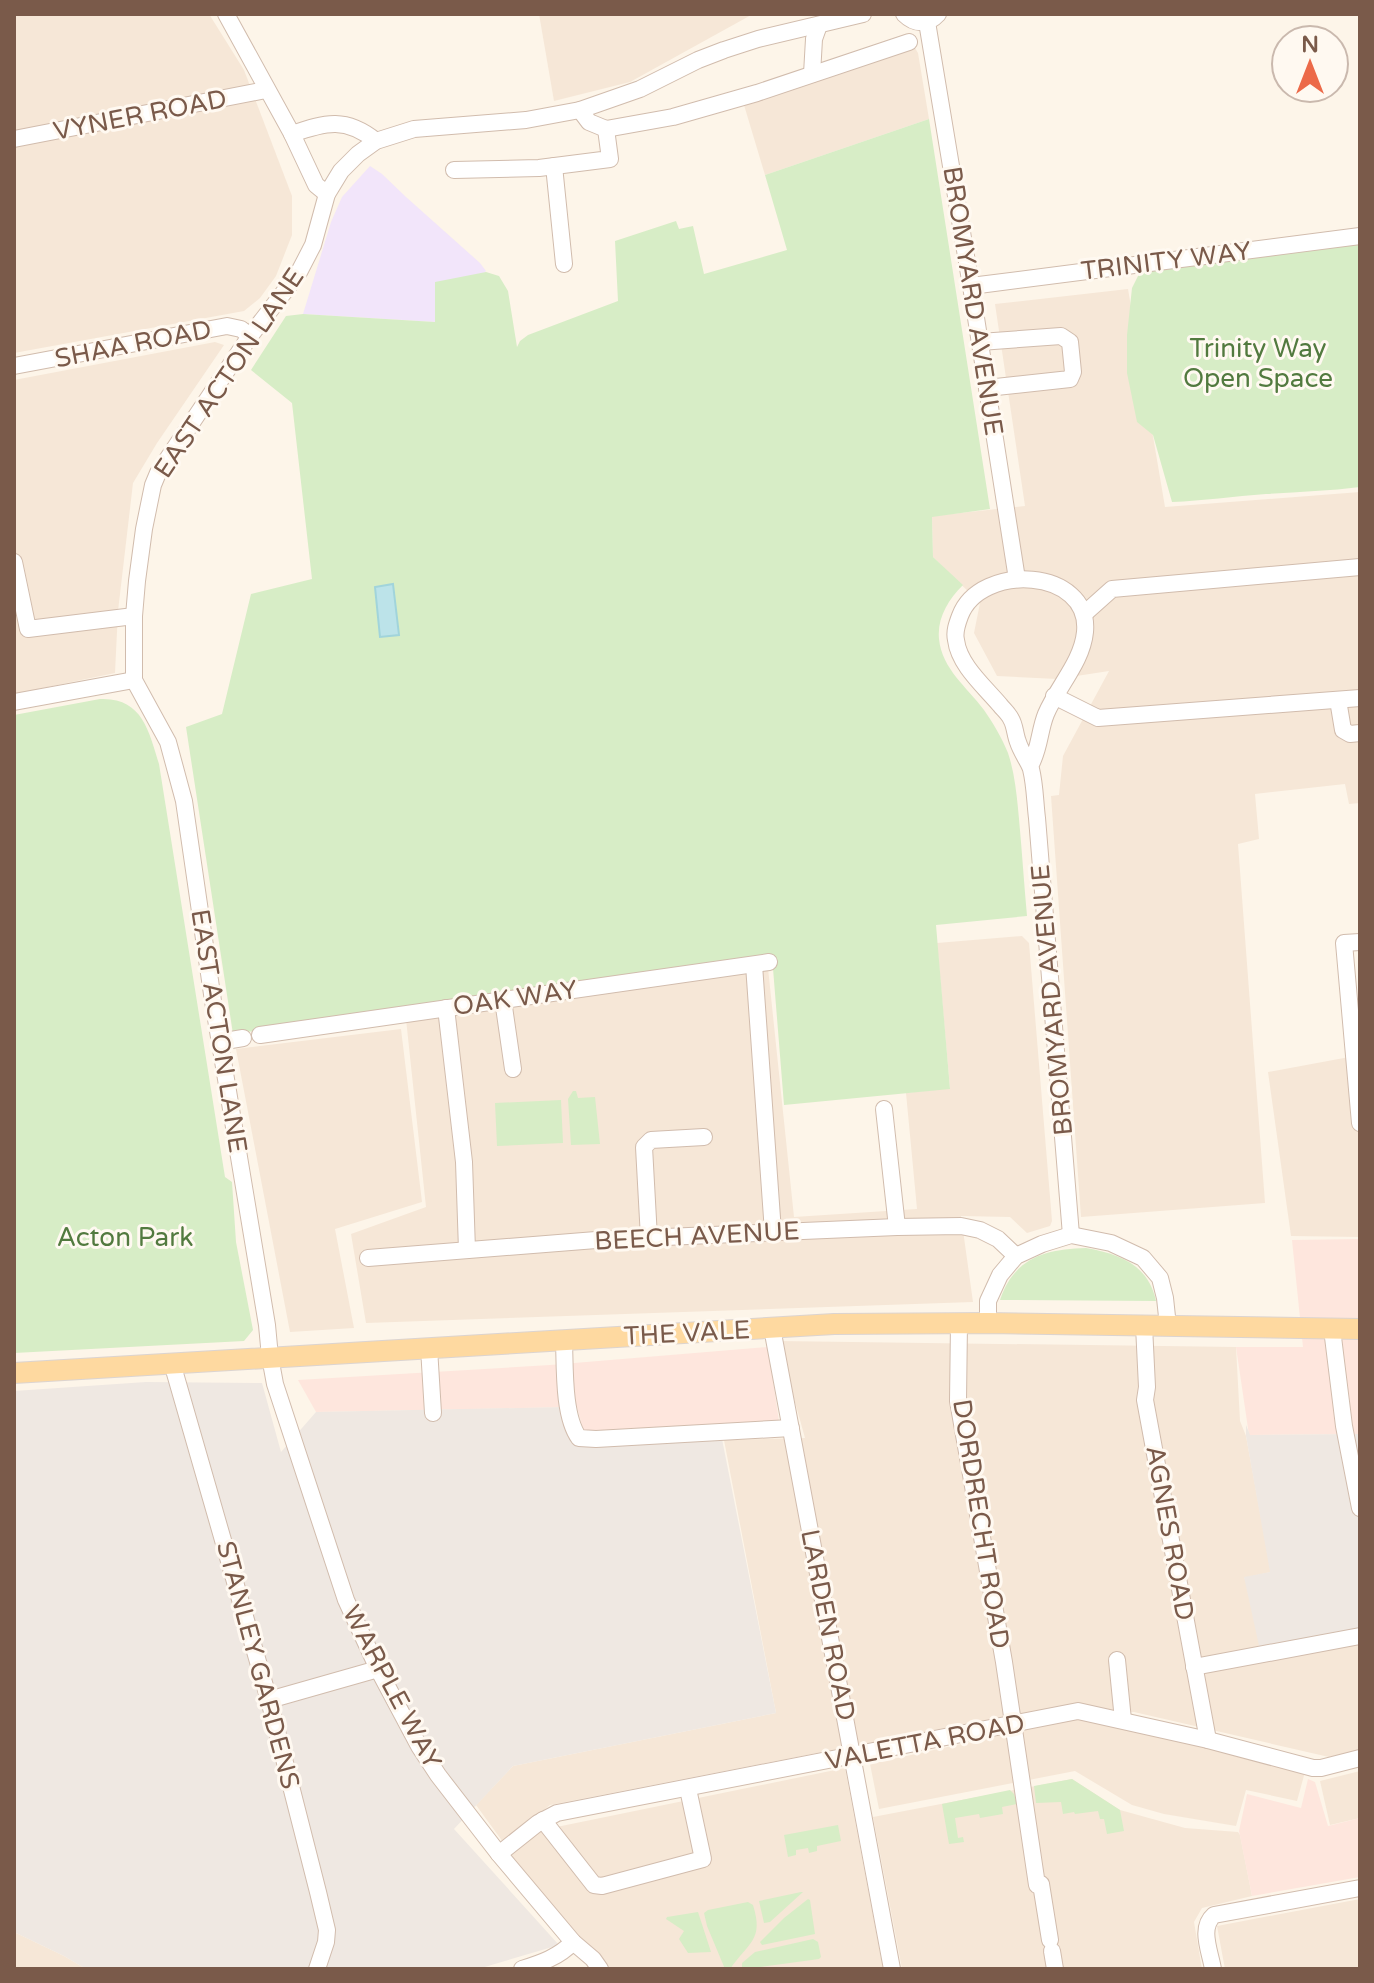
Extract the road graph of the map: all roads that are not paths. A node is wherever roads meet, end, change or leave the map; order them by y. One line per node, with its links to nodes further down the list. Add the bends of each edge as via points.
1 (226, 14): 8 (street)
2 (863, 14): 5 (street, EAST ACTON LANE)
3 (904, 14): 4 (street, via 913,21)
4 (933, 18): 19 (street, BROMYARD AVENUE)
5 (819, 25): 7 (street); 9 (street, EAST ACTON LANE, via 724,50)
6 (909, 42): 7 (street)
7 (812, 74): 10 (street, via 685,114)
8 (266, 90): 11 (street); 12 (street, VYNER ROAD)
9 (580, 110): 10 (street, via 589,122); 13 (street, EAST ACTON LANE, via 414,129)
10 (606, 129): 14 (street, via 610,159)
11 (292, 134): 13 (street, via 316,125 346,124); 16 (street, via 316,185)
12 (14, 139)
13 (376, 141): 16 (street, EAST ACTON LANE, via 341,171)
14 (554, 166): 15 (street); 18 (street)
15 (454, 170)
16 (327, 194): 20 (street, EAST ACTON LANE, via 313,245 298,274)
17 (1360, 236): 19 (street, TRINITY WAY)
18 (564, 264)
19 (971, 286): 21 (street, BROMYARD AVENUE)
20 (250, 336): 22 (street, SHAA ROAD, via 227,326); 28 (street, EAST ACTON LANE, via 153,485)
21 (980, 342): 23 (street, BROMYARD AVENUE); 23 (street, via 1061,336 1070,342 1070,379)
22 (14, 366)
23 (987, 388): 26 (street, BROMYARD AVENUE)
24 (14, 562): 28 (street, via 23,635)
25 (1360, 567): 27 (street, via 1112,589)
26 (1017, 579): 27 (street, BROMYARD AVENUE, via 1063,588); 35 (street, BROMYARD AVENUE, via 976,593 962,609 955,640 972,672)
27 (1084, 614): 30 (street, BROMYARD AVENUE, via 1083,645)
28 (134, 616): 29 (street, EAST ACTON LANE)
29 (134, 680): 33 (street); 41 (street, EAST ACTON LANE, via 168,742 184,801)
30 (1054, 696): 32 (street, via 1098,718); 34 (street, BROMYARD AVENUE)
31 (1360, 698): 32 (street)
32 (1338, 700): 36 (street, via 1343,730)
33 (14, 702)
34 (1044, 717): 35 (street); 37 (street, BROMYARD AVENUE)
35 (1012, 719): 37 (street, BROMYARD AVENUE)
36 (1360, 733)
37 (1030, 766): 48 (street, BROMYARD AVENUE)
38 (1352, 942): 44 (street)
39 (503, 1000): 40 (street, OAK WAY); 42 (street); 47 (street, OAK WAY, via 762,963)
40 (446, 1008): 41 (street, OAK WAY); 50 (street, via 464,1162)
41 (219, 1042): 62 (street, EAST ACTON LANE)
42 (513, 1069)
43 (884, 1109): 46 (street)
44 (1360, 1123)
45 (704, 1137): 49 (street, via 651,1140 644,1147)
46 (897, 1227): 47 (street, BEECH AVENUE); 51 (street, BEECH AVENUE, via 980,1230)
47 (773, 1232): 49 (street, BEECH AVENUE)
48 (1071, 1235): 51 (street); 56 (street, via 1111,1243 1143,1258 1160,1278)
49 (649, 1238): 50 (street, BEECH AVENUE)
50 (467, 1250): 52 (street, BEECH AVENUE)
51 (1016, 1256): 54 (street, via 988,1301)
52 (368, 1258)
53 (959, 1323): 54 (main road, THE VALE); 57 (main road, THE VALE); 74 (street, DORDRECHT ROAD, via 958,1401)
54 (988, 1323): 55 (main road, THE VALE)
55 (1144, 1326): 56 (main road, THE VALE); 70 (street, AGNES ROAD, via 1145,1400)
56 (1168, 1326): 58 (main road, THE VALE)
57 (772, 1328): 60 (main road, THE VALE); 66 (street, LARDEN ROAD)
58 (1332, 1329): 59 (main road, THE VALE); 67 (street)
59 (1360, 1329)
60 (564, 1340): 61 (main road, THE VALE); 66 (street, via 570,1417 579,1438)
61 (429, 1348): 62 (main road, THE VALE); 65 (street)
62 (270, 1357): 63 (main road, THE VALE); 71 (street, WARPLE WAY, via 330,1554)
63 (172, 1363): 64 (main road, THE VALE); 72 (street, STANLEY GARDENS)
64 (14, 1373)
65 (433, 1413)
66 (791, 1428): 76 (street, LARDEN ROAD)
67 (1360, 1508)
68 (1360, 1636): 70 (street)
69 (1117, 1660): 73 (street)
70 (1194, 1667): 75 (street, AGNES ROAD)
71 (378, 1669): 72 (street); 80 (street, WARPLE WAY, via 419,1746)
72 (269, 1700): 83 (street, STANLEY GARDENS, via 327,1930)
73 (1123, 1720): 74 (street, VALETTA ROAD, via 1078,1711); 75 (street, VALETTA ROAD)
74 (1014, 1725): 76 (street, VALETTA ROAD); 87 (street, DORDRECHT ROAD)
75 (1208, 1740): 77 (street, VALETTA ROAD, via 1313,1768)
76 (853, 1756): 78 (street, VALETTA ROAD); 86 (street, LARDEN ROAD)
77 (1360, 1758)
78 (688, 1789): 79 (street, VALETTA ROAD); 79 (street, via 703,1859 602,1886 594,1885)
79 (543, 1820): 80 (street, VALETTA ROAD)
80 (499, 1854): 82 (street, WARPLE WAY)
81 (1360, 1888): 88 (street, via 1210,1917 1206,1935)
82 (573, 1942): 84 (street, via 549,1961); 85 (street, WARPLE WAY)
83 (317, 1969)
84 (522, 1969)
85 (600, 1969)
86 (892, 1969)
87 (1055, 1969)
88 (1213, 1969)

